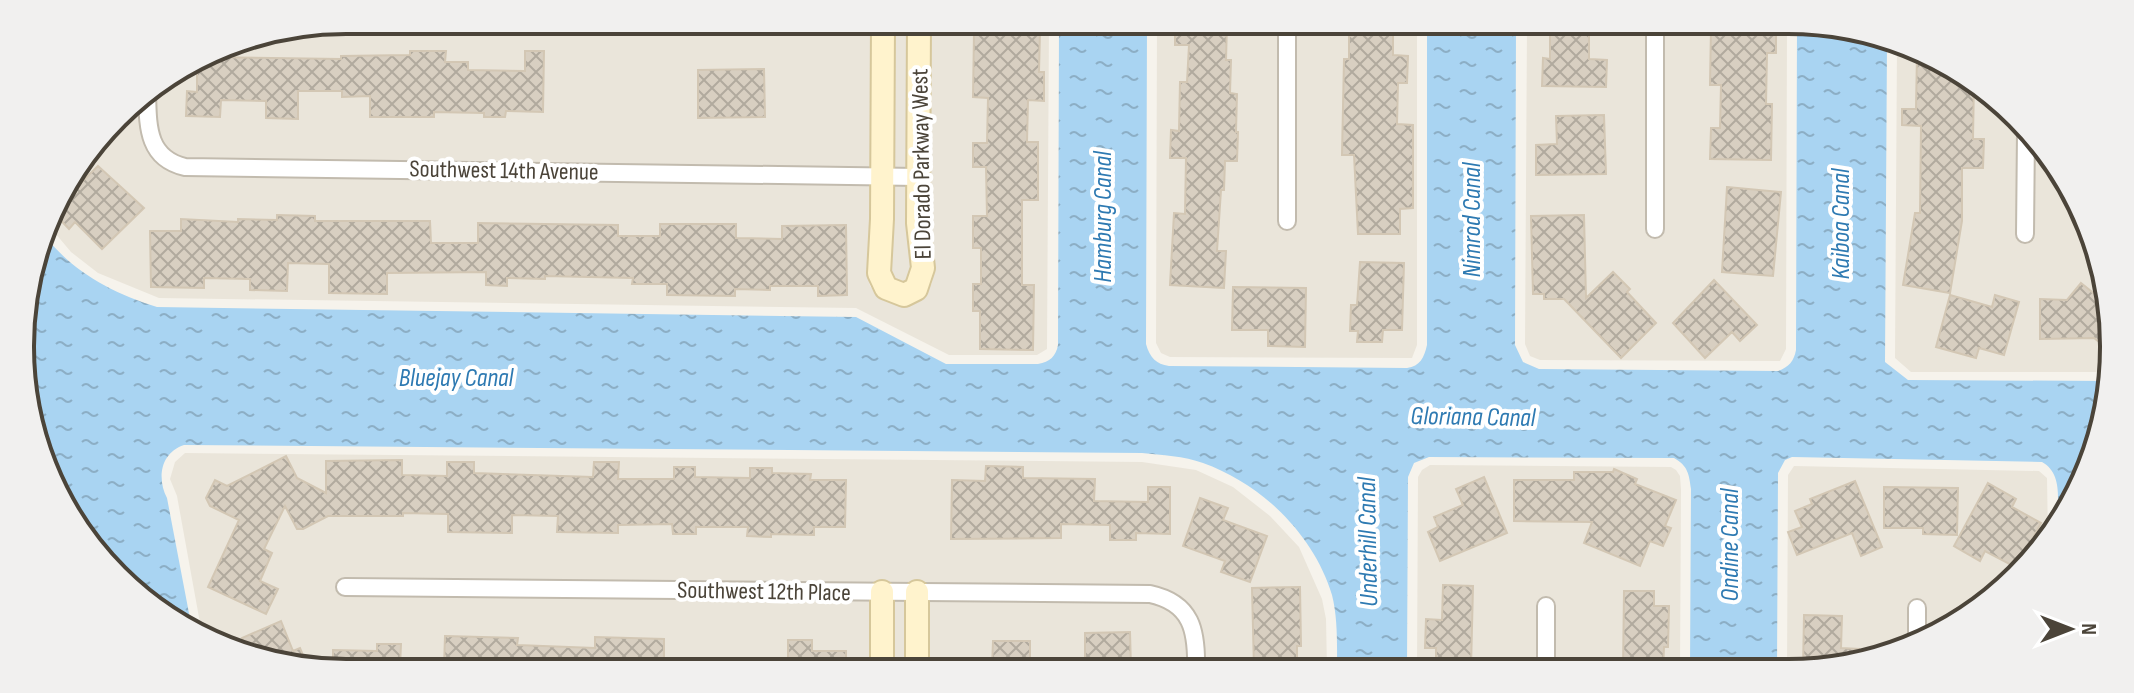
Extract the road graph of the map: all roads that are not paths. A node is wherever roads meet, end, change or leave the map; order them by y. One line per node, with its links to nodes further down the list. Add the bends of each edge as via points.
1 (883, 34): 7 (street, El Dorado Parkway West)
2 (919, 34): 8 (street, El Dorado Parkway West)
3 (1287, 34): 9 (street)
4 (1655, 34): 10 (street)
5 (147, 106): 7 (street, Southwest 14th Avenue, via 148,127 157,149 172,164 185,167)
6 (2026, 145): 11 (street)
7 (883, 177): 8 (street, Southwest 14th Avenue); 8 (street, El Dorado Parkway West, via 879,273 881,284 904,295 921,279)
8 (918, 177)
9 (1287, 221)
10 (1655, 229)
11 (2025, 234)
12 (345, 587): 13 (street, Southwest 12th Place)
13 (882, 592): 14 (street, Southwest 12th Place); 18 (street)
14 (917, 592): 19 (street); 20 (street, Southwest 12th Place, via 1150,594 1179,606 1190,620)
15 (1546, 606): 21 (street)
16 (1917, 608): 17 (street)
17 (1917, 631)
18 (882, 659)
19 (917, 659)
20 (1196, 659)
21 (1546, 659)

